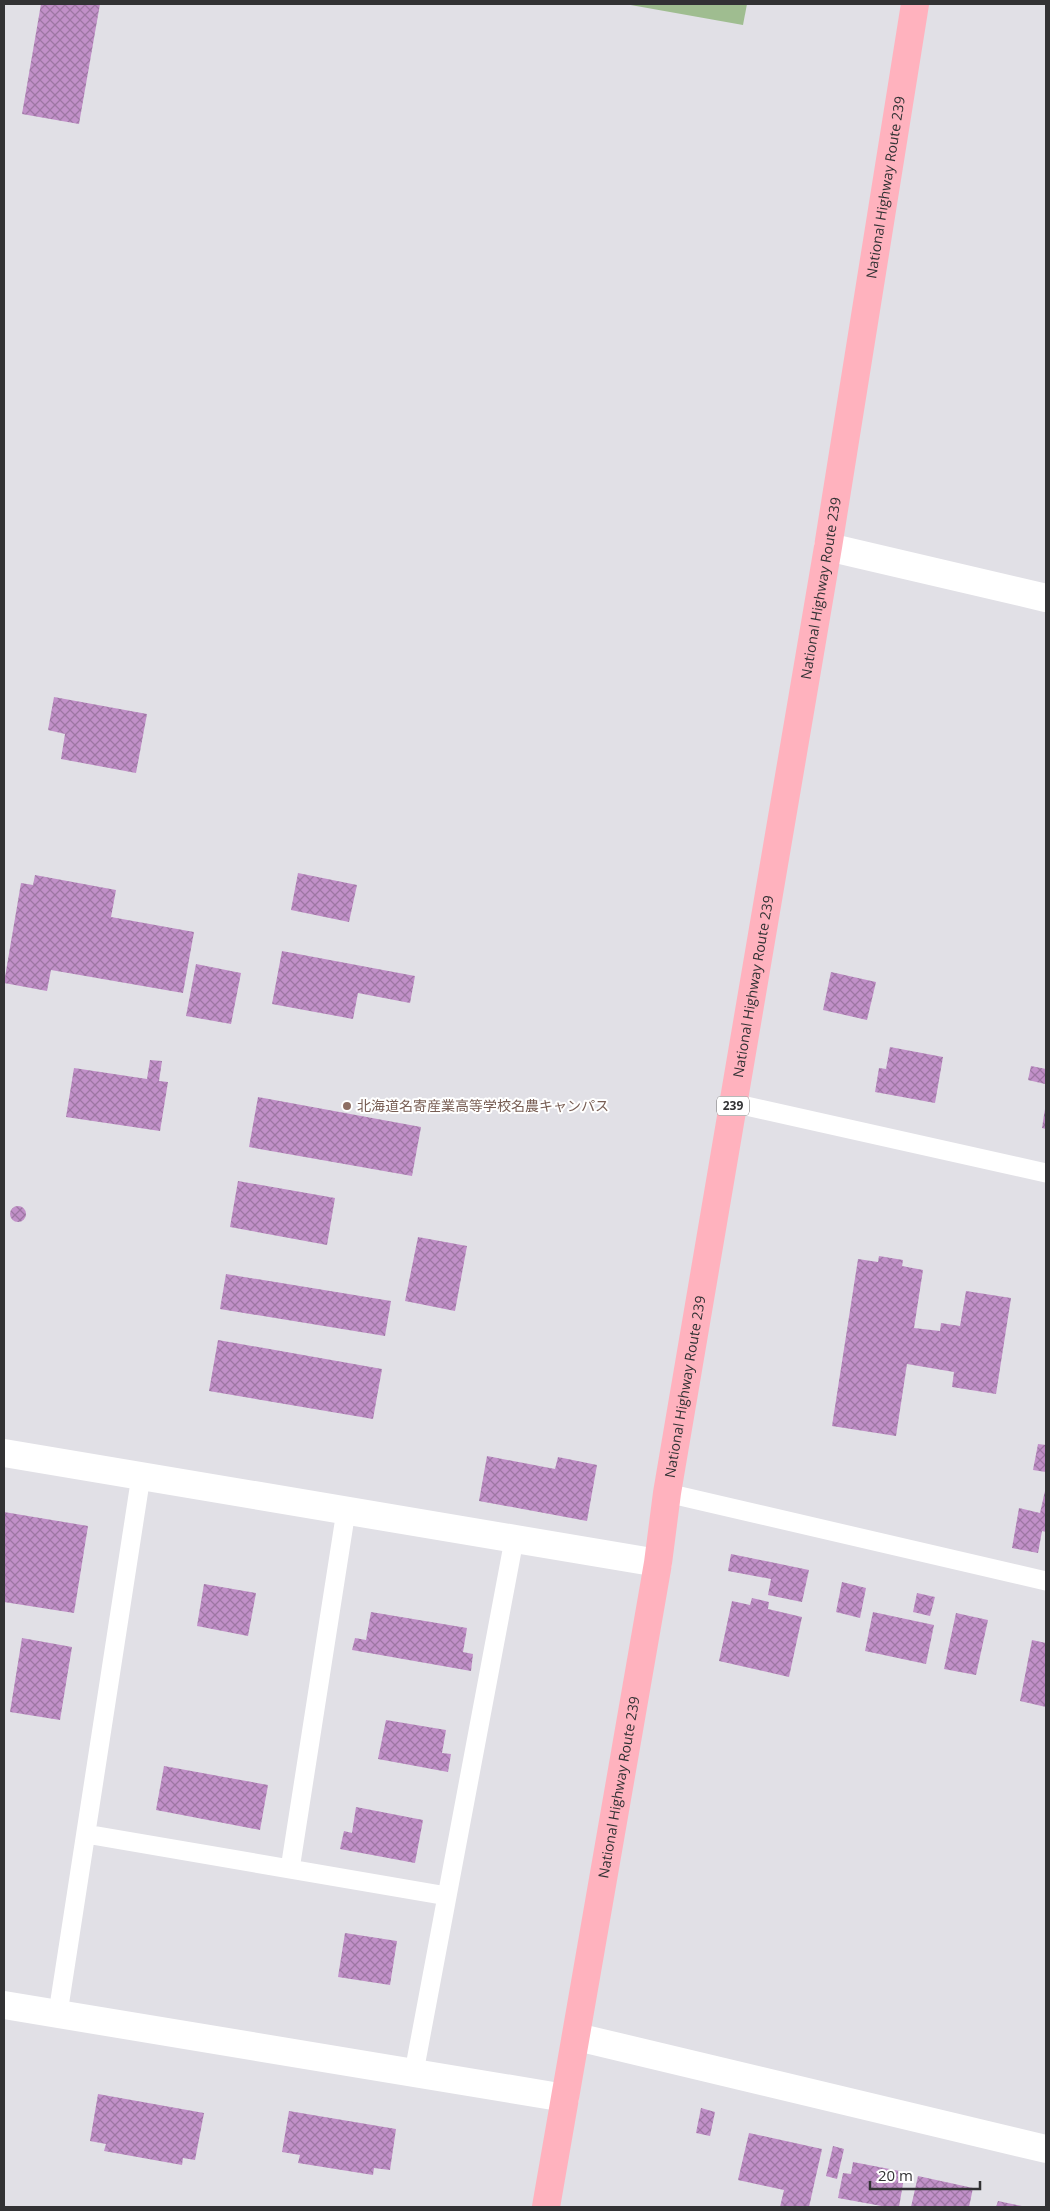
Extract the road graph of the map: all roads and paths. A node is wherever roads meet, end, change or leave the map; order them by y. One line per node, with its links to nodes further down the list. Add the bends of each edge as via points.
1 (915, 4): 2 (highway, National Highway Route 239 / 239)
2 (828, 547): 3 (street); 4 (highway, National Highway Route 239 / 239)
3 (1046, 598)
4 (734, 1103): 5 (lane); 8 (highway, National Highway Route 239 / 239)
5 (1046, 1173)
6 (4, 1453): 7 (street)
7 (141, 1476): 9 (street); 13 (lane)
8 (667, 1493): 11 (highway, National Highway Route 239 / 239); 12 (lane)
9 (346, 1511): 10 (street); 14 (lane)
10 (514, 1540): 11 (street); 15 (lane)
11 (658, 1563): 18 (highway, National Highway Route 239 / 239)
12 (1046, 1581)
13 (86, 1834): 14 (lane); 17 (lane)
14 (290, 1869): 15 (lane)
15 (447, 1896): 19 (lane)
16 (4, 2005): 17 (street)
17 (58, 2014): 19 (street)
18 (576, 2038): 20 (highway, National Highway Route 239 / 239); 21 (street)
19 (414, 2072): 20 (street)
20 (565, 2098): 22 (highway, National Highway Route 239 / 239)
21 (1046, 2149)
22 (546, 2207)

